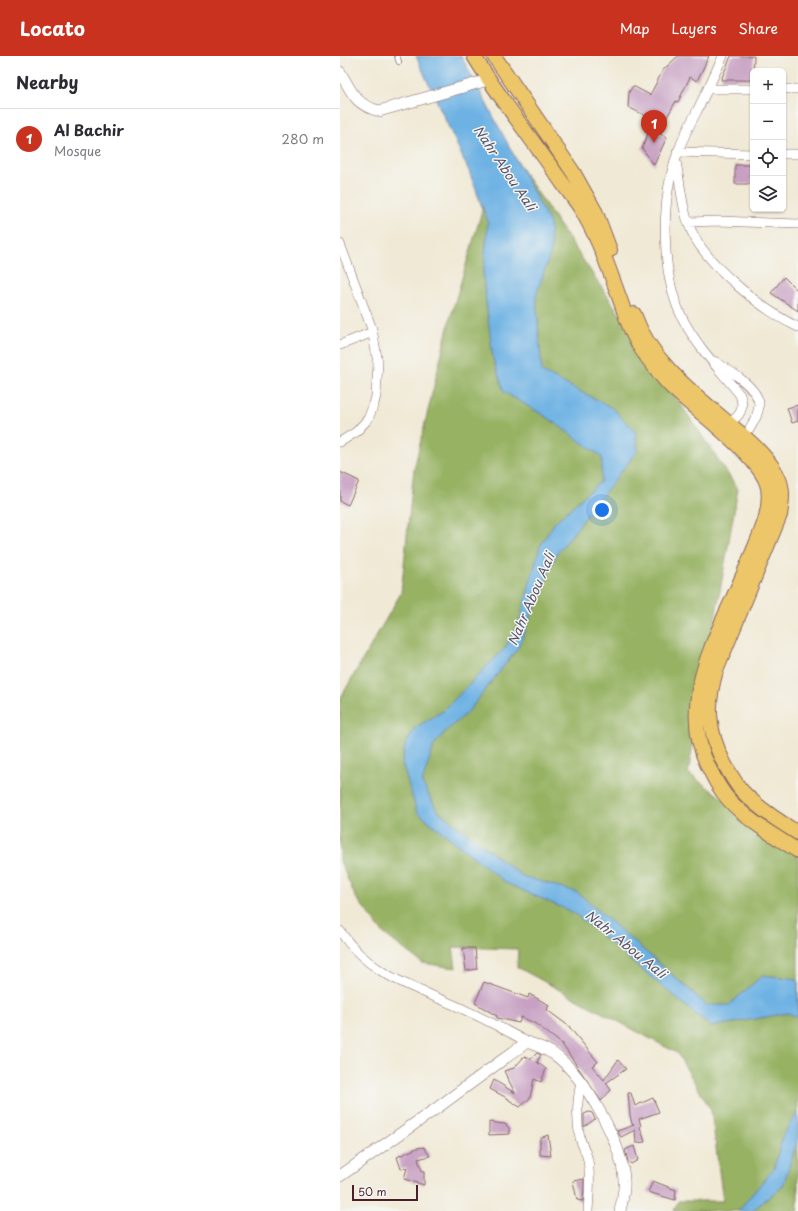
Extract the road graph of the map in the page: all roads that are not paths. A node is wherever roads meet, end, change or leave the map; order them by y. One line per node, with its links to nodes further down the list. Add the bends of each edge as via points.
1 (397, 56): 5 (lane)
2 (474, 56): 7 (main road)
3 (494, 56): 16 (main road)
4 (723, 56): 8 (street)
5 (399, 62)
6 (340, 72): 7 (street, via 357,101 379,110)
7 (485, 81): 16 (main road, via 499,83 506,89 554,153); 28 (main road, via 538,147 586,216 634,336 655,367 676,391 737,442 767,485 767,515 741,582 711,647 702,674 696,715 698,742 718,786 746,815)
8 (708, 89): 9 (street); 15 (street)
9 (750, 89)
10 (786, 89): 11 (street)
11 (798, 90)
12 (750, 154): 15 (street)
13 (786, 154): 14 (street)
14 (798, 154)
15 (676, 156): 17 (street); 23 (street, via 668,190 665,227 670,284 685,322)
16 (573, 172): 24 (main road, via 596,213 635,317 647,341 662,362 685,386)
17 (688, 222): 18 (street, via 720,220); 20 (street, via 699,245 718,267 771,312)
18 (798, 224)
19 (340, 244): 21 (street)
20 (798, 327)
21 (373, 332): 22 (street); 26 (street, via 378,363 374,404 362,427)
22 (340, 345)
23 (708, 357): 24 (street, via 740,395 743,405 741,411); 25 (street, via 737,376 755,394 758,402 757,416)
24 (729, 423): 27 (main road, via 766,460 778,477 782,489 782,504 769,544 714,677 710,715 712,734 718,752 741,790 773,818)
25 (750, 428)
26 (340, 442)
27 (795, 831): 28 (main road)
28 (784, 842): 29 (main road)
29 (798, 851)
30 (340, 931): 31 (street, via 363,958 398,981 467,1011)
31 (527, 1042): 32 (street, via 558,1057); 33 (street)
32 (581, 1082): 34 (street, via 578,1122 580,1139 588,1160); 35 (street, via 596,1103 620,1158 624,1180)
33 (340, 1176)
34 (588, 1211)
35 (620, 1211)

